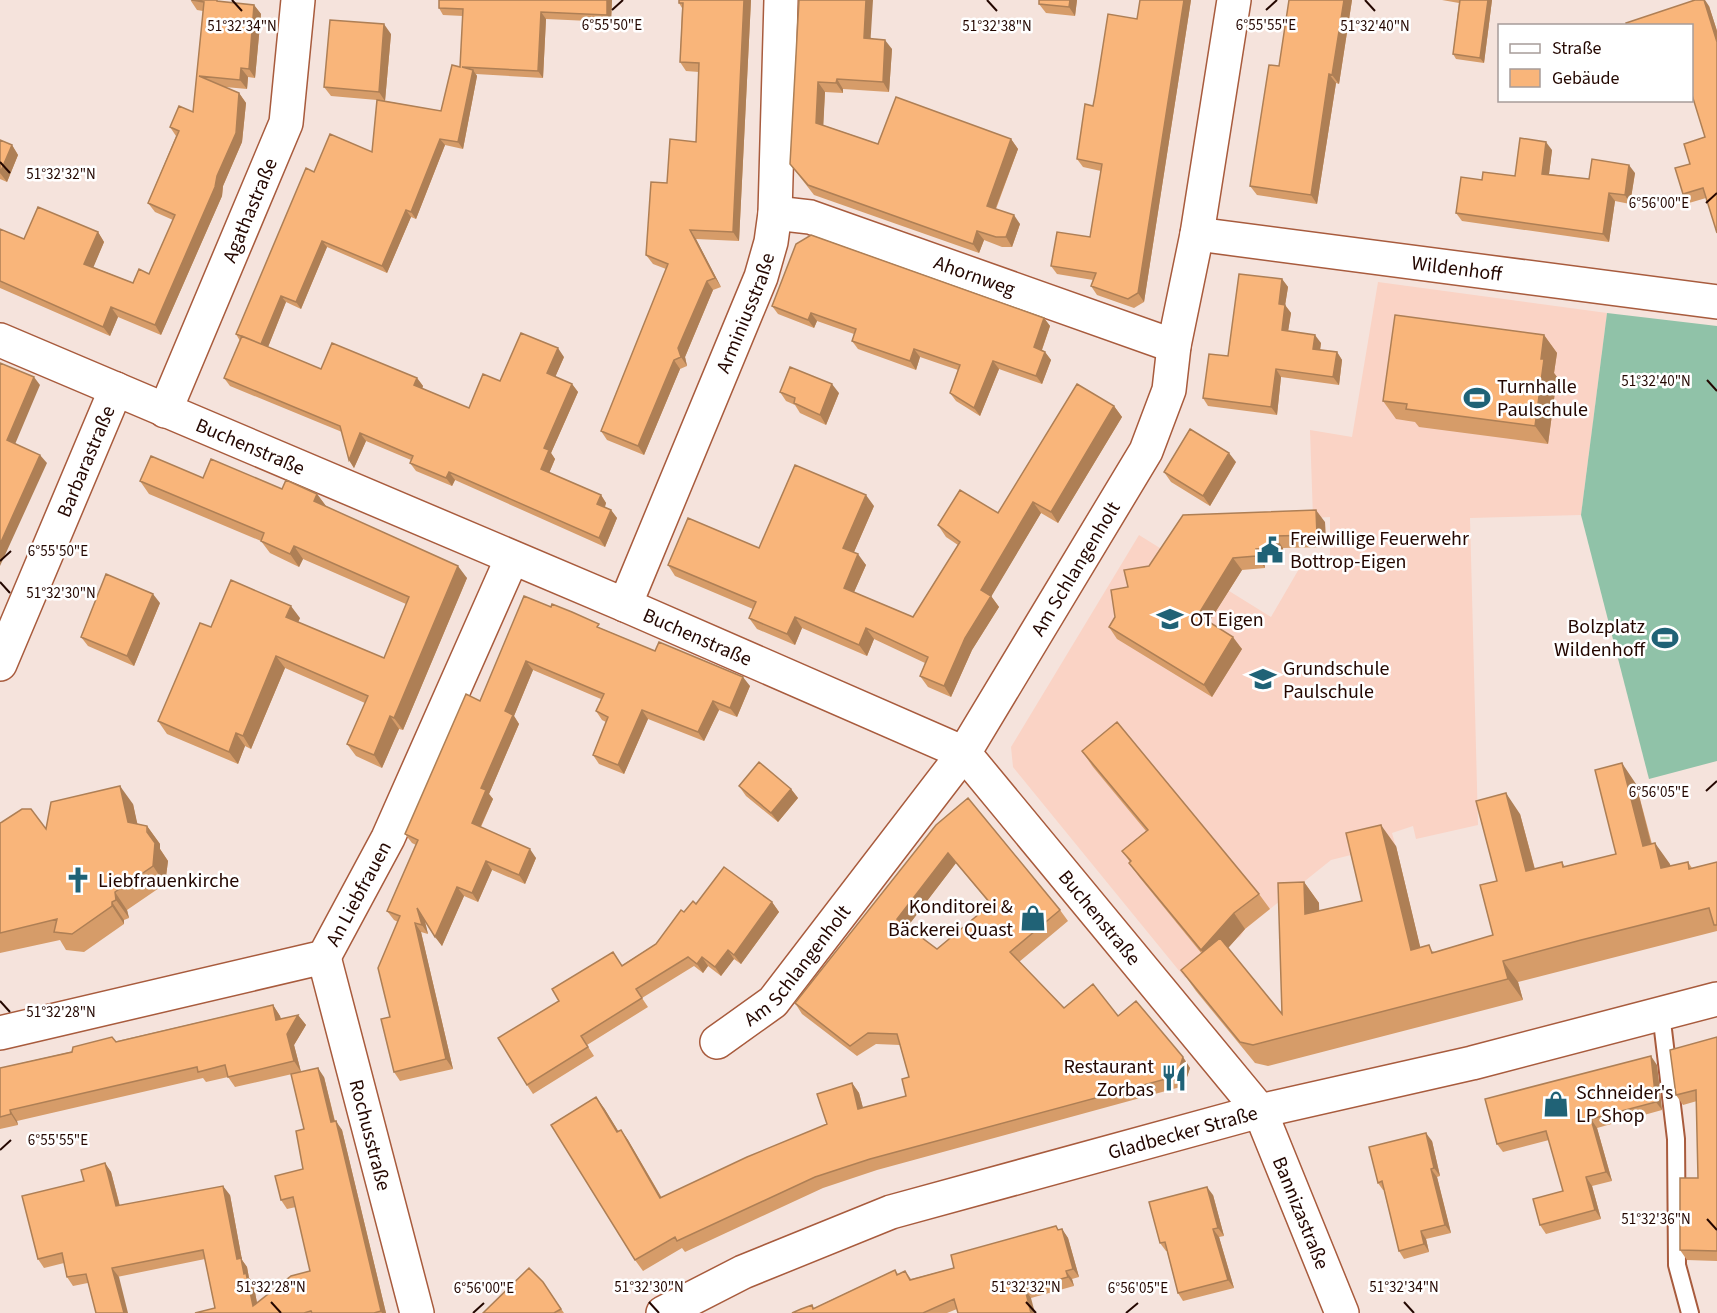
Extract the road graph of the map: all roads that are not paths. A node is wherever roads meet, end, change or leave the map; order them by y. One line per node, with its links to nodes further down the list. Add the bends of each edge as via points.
1 (298, 0): 10 (street, Agathastraße, via 286,123)
2 (781, 0): 4 (street, Arminiusstraße)
3 (1233, 0): 5 (street, Am Schlangenholt)
4 (775, 213): 8 (street, Ahornweg, via 810,217); 12 (street, Arminiusstraße, via 761,277)
5 (1197, 234): 6 (street, Wildenhoff); 8 (street, Am Schlangenholt)
6 (1717, 302)
7 (0, 340): 9 (street, Buchenstraße)
8 (1174, 346): 14 (street, Am Schlangenholt, via 1169,390 1146,451)
9 (116, 389): 10 (street, Buchenstraße); 13 (street, Barbarastraße)
10 (165, 411): 11 (street, Buchenstraße)
11 (512, 558): 12 (street, Buchenstraße); 15 (street, An Liebfrauen, via 388,838)
12 (625, 605): 14 (street, Buchenstraße)
13 (0, 664)
14 (964, 753): 19 (street, Am Schlangenholt, via 773,1002); 20 (street, Buchenstraße)
15 (324, 957): 18 (street, An Liebfrauen); 21 (street, Rochusstraße)
16 (1717, 999): 17 (street, Gladbecker Straße)
17 (1661, 1013): 20 (street, Gladbecker Straße, via 1472,1063); 24 (lane, via 1676,1139 1677,1265)
18 (0, 1033)
19 (717, 1042)
20 (1260, 1111): 22 (street, Gladbecker Straße, via 891,1212 743,1272); 23 (street, Bannizastraße)
21 (417, 1313)
22 (663, 1313)
23 (1342, 1313)
24 (1690, 1313)

